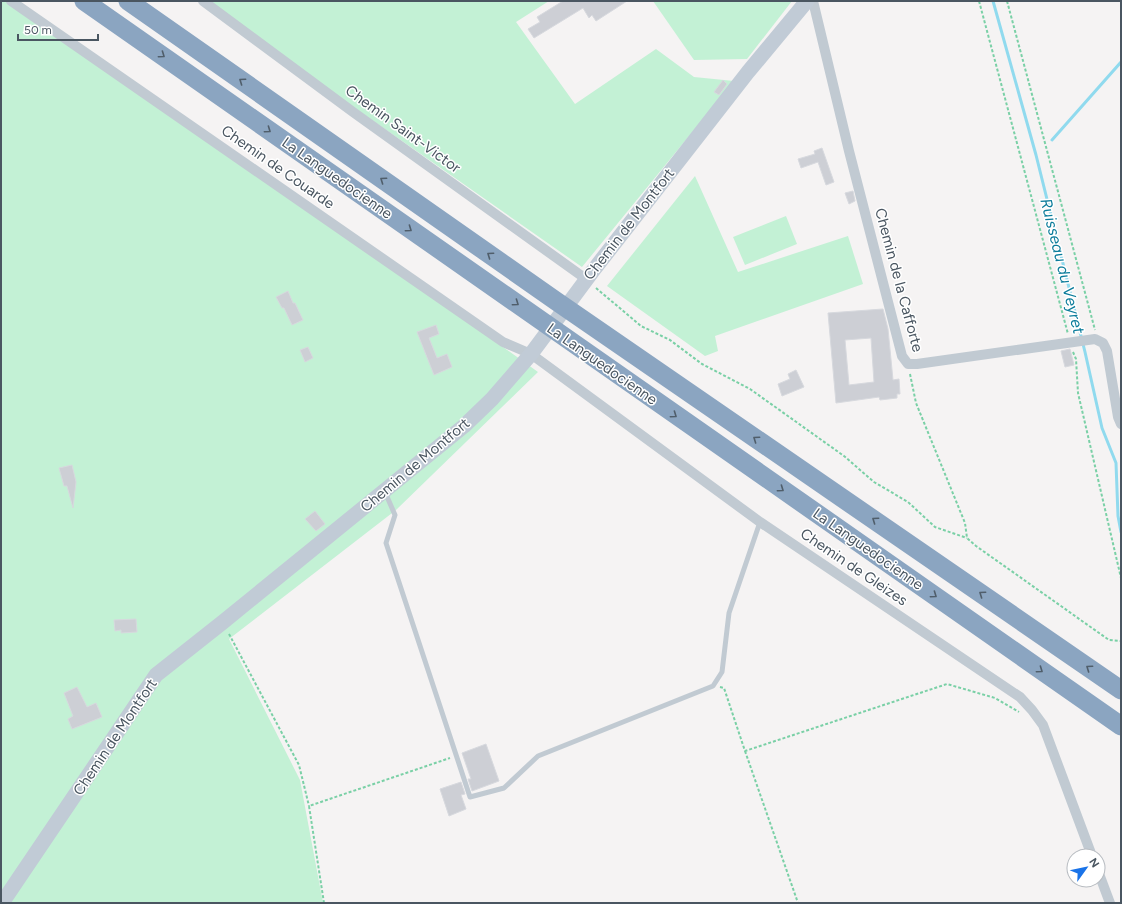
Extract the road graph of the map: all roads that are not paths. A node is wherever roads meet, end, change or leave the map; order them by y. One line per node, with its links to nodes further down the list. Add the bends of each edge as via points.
1 (11, 1): 8 (street, Chemin de Couarde, via 503,342)
2 (84, 1): 13 (highway, La Languedocienne, one-way to 13)
3 (128, 1): 12 (highway, La Languedocienne, one-way to 3, via 576,315)
4 (203, 1): 7 (street, Chemin Saint-Victor)
5 (806, 1): 7 (street, Chemin de Montfort)
6 (812, 1): 9 (street, Chemin de la Cafforte, via 902,356 908,364 917,364 1096,340 1103,343 1107,351)
7 (586, 279): 8 (street, Chemin de Montfort)
8 (531, 354): 10 (street, Chemin de Montfort, via 492,399 464,426); 11 (street, Chemin de Gleizes)
9 (1121, 424)
10 (384, 491): 11 (lane, via 395,515 386,543 470,797 504,788 538,756 713,686 722,672 729,613); 16 (street, Chemin de Montfort, via 156,675)
11 (760, 522): 14 (street, Chemin de Gleizes, via 1020,697 1042,725)
12 (1121, 690)
13 (1121, 726)
14 (1089, 848)
15 (1104, 888): 17 (street)
16 (2, 903)
17 (1110, 903)

